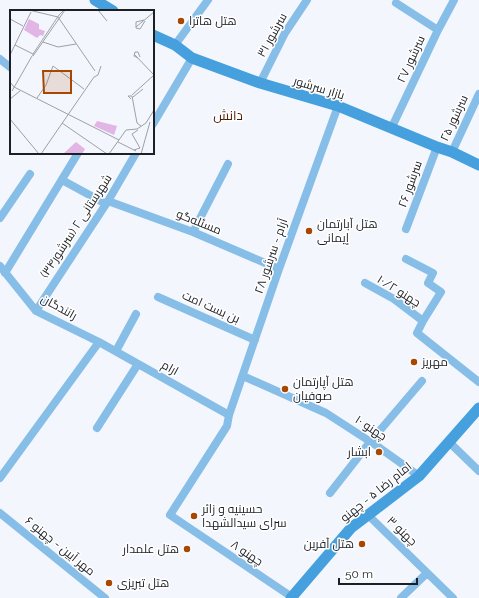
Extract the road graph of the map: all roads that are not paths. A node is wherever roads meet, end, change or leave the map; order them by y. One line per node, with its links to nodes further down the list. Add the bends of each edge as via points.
1 (95, 0): 6 (street)
2 (208, 0): 9 (street)
3 (307, 0): 13 (street, سرشور ۳۱, via 285,33)
4 (454, 0): 7 (street, سرشور ۲۷)
5 (396, 3): 7 (street)
6 (111, 10)
7 (438, 30): 17 (street, سرشور ۲۷)
8 (154, 35): 9 (street, بازار سرشور)
9 (175, 45): 10 (street, بازار سرشور)
10 (192, 58): 13 (street, بازار سرشور); 16 (street)
11 (0, 59): 12 (street)
12 (10, 67)
13 (260, 83): 15 (street, بازار سرشور)
14 (479, 94): 19 (street, سرشور ۲۵)
15 (338, 106): 17 (street, بازار سرشور); 32 (street, آرام - سرشور ۲۸)
16 (154, 122)
17 (391, 129): 18 (street, بازار سرشور)
18 (436, 147): 19 (street, بازار سرشور); 28 (street, سرشور ۲۶)
19 (452, 152): 23 (street, بازار سرشور)
20 (77, 154): 25 (street)
21 (135, 154): 26 (street, شهرستانی ۲ (سرشور۳۴))
22 (228, 164): 29 (street)
23 (479, 165)
24 (30, 174): 27 (street)
25 (62, 180): 26 (street, مسئله‌گو); 31 (street)
26 (107, 203): 29 (street, مسئله‌گو); 35 (street, شهرستانی ۲ (سرشور۳۴))
27 (0, 218)
28 (406, 229)
29 (193, 232): 32 (street, مسئله‌گو)
30 (406, 259): 37 (street, via 433,273 428,283 441,292)
31 (2, 269): 35 (street, رانندگان)
32 (279, 269): 38 (street, آرام - سرشور ۲۸)
33 (364, 283): 37 (street, چهنو ۱۰/۲, via 394,299)
34 (158, 297): 38 (street, بن بست امت)
35 (36, 311): 39 (street, رانندگان)
36 (136, 314): 40 (street)
37 (423, 321): 44 (street, چهنو ۱۰/۲, via 417,333)
38 (255, 340): 42 (street, آرام - سرشور ۲۸)
39 (99, 342): 40 (street, ارام); 52 (street)
40 (116, 351): 41 (street, ارام)
41 (138, 364): 46 (street, ارام); 47 (street)
42 (243, 376): 46 (street, آرام - سرشور ۲۸); 48 (street, چهنو ۱۰, via 326,413)
43 (422, 381): 48 (street)
44 (479, 382)
45 (479, 408): 49 (street, امام رضا ۵ - چهنو)
46 (229, 415): 55 (street, آرام - سرشور ۲۸, via 227,426)
47 (97, 428)
48 (370, 442): 51 (street, چهنو ۱۰); 53 (street)
49 (449, 442): 50 (street); 51 (street, امام رضا ۵ - چهنو)
50 (479, 471)
51 (419, 476): 56 (street, امام رضا ۵ - چهنو)
52 (0, 478)
53 (330, 493)
54 (0, 513): 59 (street, مهر آیین - چهنو ۶)
55 (170, 515): 58 (street, چهنو ۸)
56 (368, 515): 57 (street, چهنو ۳); 58 (street, امام رضا ۵ - چهنو, via 351,528)
57 (427, 573): 60 (street); 61 (street, چهنو ۳)
58 (291, 597)
59 (105, 598)
60 (401, 598)
61 (453, 598)

